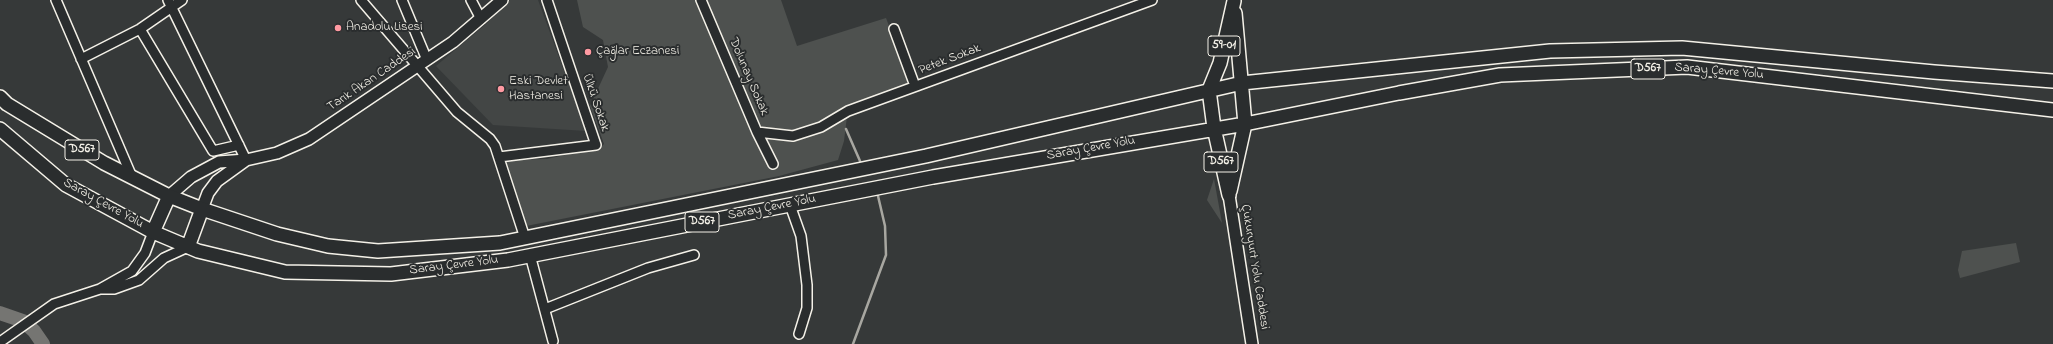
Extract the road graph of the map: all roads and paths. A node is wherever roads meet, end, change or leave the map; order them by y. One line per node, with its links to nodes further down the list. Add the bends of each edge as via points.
1 (56, 0): 15 (street)
2 (182, 0): 11 (street)
3 (361, 0): 17 (street)
4 (402, 0): 16 (street)
5 (470, 0): 12 (street)
6 (502, 0): 12 (main road, Tarık Akan Caddesi)
7 (547, 0): 29 (street, Ülkü Sokak, via 596,145)
8 (701, 0): 27 (street, Dolunay Sokak)
9 (1152, 0): 20 (street, Petek Sokak)
10 (1234, 1): 19 (highway); 21 (highway, 59-01, via 1220,63)
11 (170, 3): 13 (street); 28 (street)
12 (481, 19): 16 (main road, Tarık Akan Caddesi)
13 (140, 29): 15 (street); 28 (street, via 212,151)
14 (894, 29): 20 (street)
15 (81, 60): 32 (street)
16 (427, 60): 17 (main road, Tarık Akan Caddesi)
17 (418, 67): 29 (street, via 457,112 490,139); 30 (main road, Tarık Akan Caddesi, via 309,139 277,153)
18 (2053, 81): 19 (highway, Saray Çevre Yolu / D567, via 1682,48 1550,51)
19 (1242, 83): 21 (highway, D567); 24 (highway)
20 (915, 86): 27 (street, Petek Sokak, via 848,111 821,127 793,136)
21 (1209, 90): 25 (highway, D567); 38 (highway, Saray Çevre Yolu / D567, via 926,156)
22 (0, 97): 32 (highway, D567, via 7,104 104,163)
23 (2053, 110): 24 (highway, Saray Çevre Yolu / D567, via 1687,67 1500,75 1400,92)
24 (1245, 124): 25 (highway, D567); 33 (highway)
25 (1214, 128): 33 (highway, D567); 35 (highway, Saray Çevre Yolu / D567)
26 (0, 129): 37 (highway, Saray Çevre Yolu / D567, via 66,185)
27 (757, 132): 31 (street, Dolunay Sokak)
28 (239, 145): 30 (street)
29 (499, 157): 38 (street)
30 (246, 160): 34 (main road, via 219,162 191,177); 36 (main road, via 217,181 208,193)
31 (773, 164)
32 (132, 177): 34 (highway, D567)
33 (1229, 195): 47 (main road, Çukuryurt Yolu Caddesi)
34 (169, 196): 36 (highway, D567); 37 (highway)
35 (790, 205): 40 (highway, Saray Çevre Yolu / D567); 44 (street, via 801,236 807,284 807,308)
36 (202, 209): 38 (highway, Saray Çevre Yolu / D567, via 277,234 328,246 378,251 500,244); 39 (highway)
37 (153, 232): 39 (highway, D567); 42 (street, via 145,253 132,271)
38 (525, 238)
39 (188, 247): 40 (highway, Saray Çevre Yolu / D567, via 285,272 390,274); 42 (street, via 164,258 139,280 114,289)
40 (530, 255): 43 (street)
41 (694, 255): 43 (street, via 648,268)
42 (100, 289): 46 (street, via 54,304)
43 (544, 309): 45 (street)
44 (798, 334)
45 (553, 341)
46 (0, 342)
47 (1252, 344)

